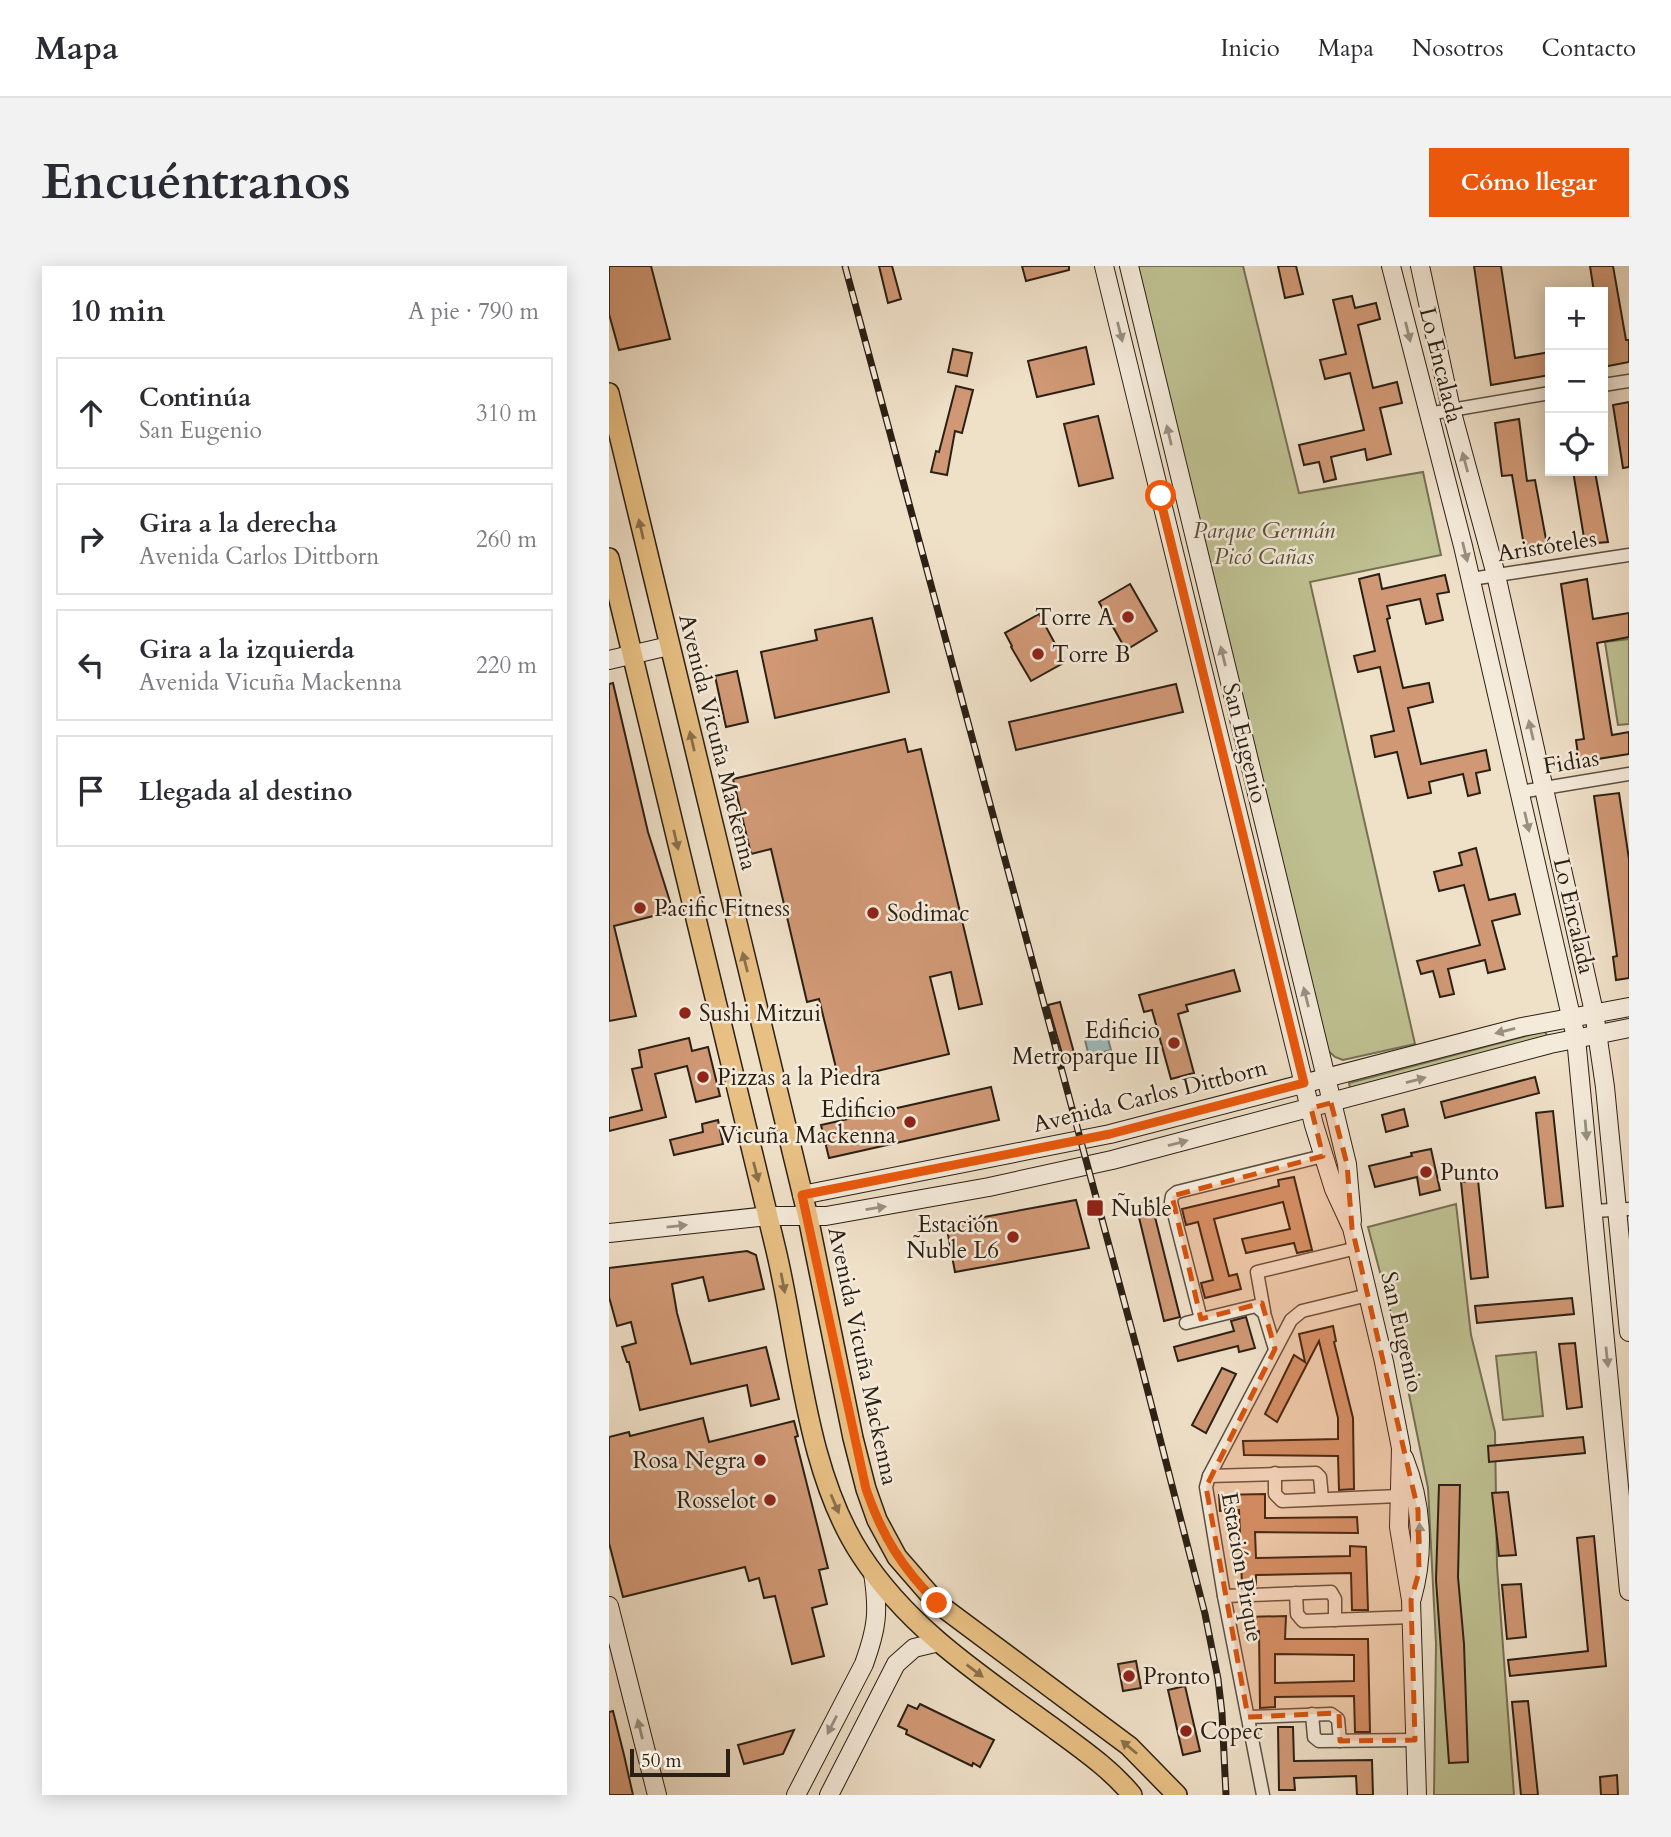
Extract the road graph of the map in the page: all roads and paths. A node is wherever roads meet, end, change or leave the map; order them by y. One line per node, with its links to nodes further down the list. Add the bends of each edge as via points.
1 (1104, 266): 12 (main road, San Eugenio, one-way to 12)
2 (1129, 266): 11 (main road, San Eugenio, one-way to 2)
3 (1391, 266): 10 (main road, Lo Encalada, one-way to 10)
4 (1420, 266): 9 (main road, Lo Encalada)
5 (1629, 381): 6 (street)
6 (1608, 384)
7 (609, 393): 19 (main road, Avenida Vicuña Mackenna, one-way to 7)
8 (1545, 394): 9 (street)
9 (1451, 409): 10 (street); 17 (main road, Lo Encalada, one-way to 9)
10 (1428, 414): 18 (main road, Lo Encalada, one-way to 18)
11 (1182, 487): 12 (main road, via 1173,499); 13 (main road, San Eugenio)
12 (1159, 494): 14 (main road, San Eugenio)
13 (1191, 526): 14 (main road, via 1178,523); 33 (main road, San Eugenio, one-way to 13)
14 (1168, 533): 34 (main road, San Eugenio)
15 (1629, 555): 17 (street, Aristóteles)
16 (609, 558): 20 (main road)
17 (1496, 575): 18 (street, Aristóteles); 23 (main road, Lo Encalada, one-way to 17)
18 (1471, 579): 24 (main road, Lo Encalada)
19 (669, 646): 20 (main road); 40 (main road, Avenida Vicuña Mackenna, one-way to 19)
20 (632, 654): 21 (main road); 43 (main road, one-way to 43)
21 (609, 660)
22 (1629, 774): 23 (street, Fidias)
23 (1544, 788): 24 (street, Fidias); 25 (main road, Lo Encalada)
24 (1520, 792): 26 (main road, Lo Encalada, one-way to 26)
25 (1582, 958): 26 (main road); 28 (main road, Lo Encalada)
26 (1559, 963): 29 (main road, Lo Encalada)
27 (1629, 1007): 28 (main road, Avenida Carlos Dittborn)
28 (1594, 1012): 29 (main road, Avenida Carlos Dittborn); 31 (main road, Lo Encalada)
29 (1571, 1016): 32 (main road, Lo Encalada); 33 (main road, Avenida Carlos Dittborn, one-way to 33)
30 (1629, 1028): 31 (main road)
31 (1598, 1033): 32 (main road); 35 (main road, Lo Encalada)
32 (1576, 1038): 36 (main road, Lo Encalada); 37 (main road, one-way to 32)
33 (1325, 1077): 34 (main road, Avenida Carlos Dittborn); 37 (main road, San Eugenio)
34 (1304, 1083): 38 (main road, San Eugenio); 40 (main road, Avenida Carlos Dittborn, via 1110,1134)
35 (1605, 1087): 36 (main road); 41 (main road, Lo Encalada)
36 (1582, 1090): 42 (main road, Lo Encalada, one-way to 42)
37 (1331, 1103): 38 (main road); 45 (main road, San Eugenio, via 1350,1183)
38 (1311, 1108): 39 (main road, San Eugenio); 44 (main road, one-way to 38, via 1052,1174)
39 (1322, 1156): 45 (main road, San Eugenio); 50 (street, via 1172,1196)
40 (802, 1195): 44 (main road, Avenida Vicuña Mackenna)
41 (1623, 1209): 42 (street); 52 (main road, Lo Encalada)
42 (1594, 1211): 57 (main road, Lo Encalada, one-way to 57)
43 (768, 1216): 44 (main road); 46 (main road, one-way to 43); 60 (main road, one-way to 60, via 824,1473 844,1525)
44 (808, 1217): 79 (main road, Avenida Vicuña Mackenna, one-way to 44, via 1129,1746 954,1617 897,1557 877,1520 859,1465)
45 (1352, 1228): 47 (main road, San Eugenio)
46 (609, 1233)
47 (1357, 1248): 48 (main road, San Eugenio); 49 (street, via 1257,1272)
48 (1368, 1295): 53 (street, Estación Pirque, via 1302,1311 1291,1320); 54 (main road, San Eugenio)
49 (1264, 1311): 50 (street, via 1252,1306); 53 (street)
50 (1201, 1319): 51 (street)
51 (1186, 1323)
52 (1629, 1332)
53 (1275, 1349): 56 (street, Estación Pirque)
54 (1401, 1448): 58 (main road, San Eugenio); 65 (main road, San Eugenio, one-way to 54, via 1420,1531 1414,1489)
55 (1275, 1473): 56 (street); 59 (street, via 1316,1473 1321,1477); 59 (street, via 1279,1500)
56 (1209, 1476): 63 (street, Estación Pirque, via 1206,1492)
57 (1625, 1491): 61 (main road, Lo Encalada)
58 (1399, 1496): 59 (street); 65 (main road, San Eugenio)
59 (1322, 1499)
60 (873, 1573): 67 (main road, via 892,1598); 68 (main road, via 877,1623)
61 (1629, 1591)
62 (1296, 1593): 63 (street); 66 (street, via 1301,1620); 66 (street, via 1333,1594)
63 (1224, 1596): 71 (street, Estación Pirque)
64 (609, 1606): 75 (main road, one-way to 64)
65 (1412, 1608): 66 (street); 73 (main road, San Eugenio)
66 (1335, 1620)
67 (939, 1642): 69 (main road, via 907,1652); 78 (main road, one-way to 78, via 1107,1769)
68 (864, 1664): 69 (main road, via 878,1667); 76 (main road, one-way to 76)
69 (887, 1678): 77 (main road)
70 (1312, 1714): 71 (street); 72 (street, via 1336,1716); 72 (street, via 1316,1739)
71 (1248, 1717): 80 (street, Estación Pirque)
72 (1340, 1741): 73 (street)
73 (1415, 1741): 74 (main road, San Eugenio)
74 (1417, 1794)
75 (657, 1795)
76 (796, 1795)
77 (829, 1795)
78 (1132, 1795)
79 (1177, 1795)
80 (1263, 1795)

